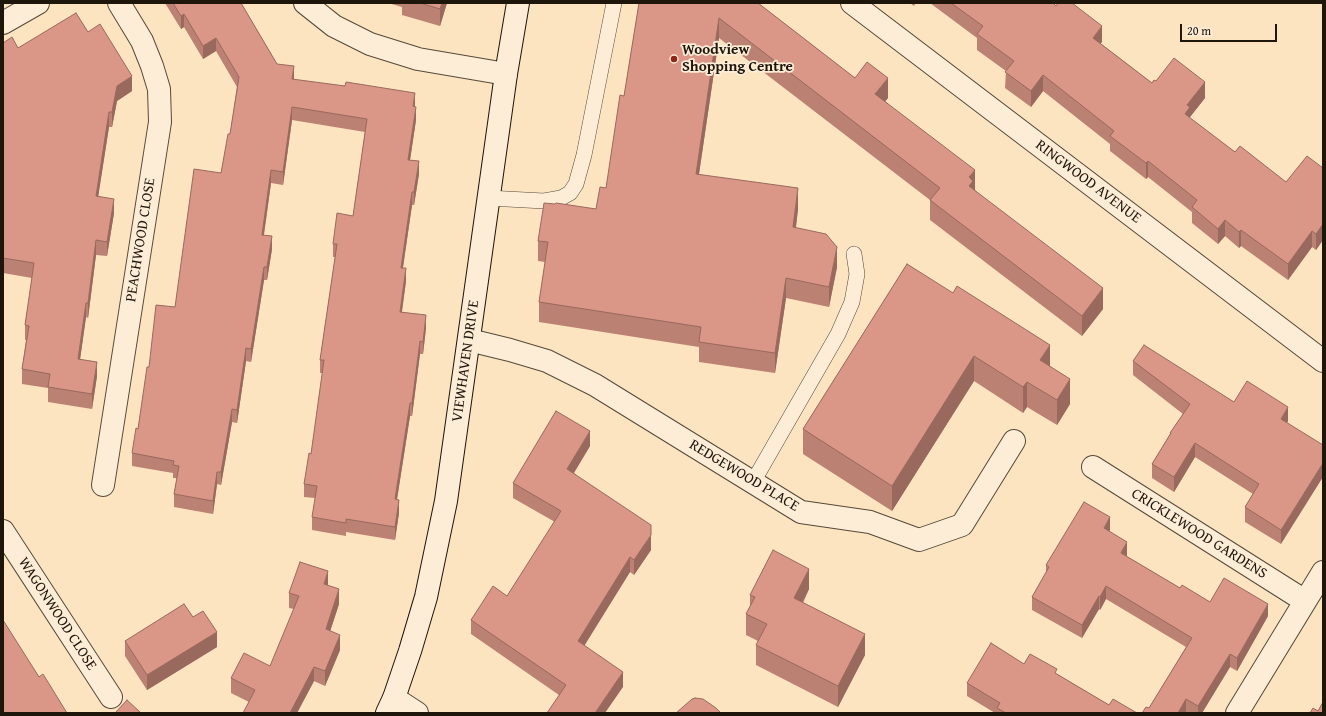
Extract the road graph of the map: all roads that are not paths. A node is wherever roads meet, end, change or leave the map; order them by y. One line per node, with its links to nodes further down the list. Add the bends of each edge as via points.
1 (38, 3): 7 (street)
2 (119, 3): 16 (street, PEACHWOOD CLOSE, via 142,41 152,66 159,90 160,122)
3 (305, 3): 8 (street, via 334,26 370,44 418,59)
4 (518, 3): 8 (street, VIEWHAVEN DRIVE)
5 (614, 3): 9 (lane, via 576,184 570,193 561,198)
6 (852, 3): 12 (street, RINGWOOD AVENUE)
7 (3, 23)
8 (506, 74): 9 (street, VIEWHAVEN DRIVE)
9 (488, 198): 11 (street, VIEWHAVEN DRIVE)
10 (854, 254): 15 (lane, via 857,274 852,302 838,334)
11 (469, 340): 15 (street, REDGEWOOD PLACE, via 547,361 595,385); 21 (street, VIEWHAVEN DRIVE, via 444,509 426,597)
12 (1323, 361)
13 (1014, 441): 15 (street, REDGEWOOD PLACE, via 962,525 919,540 870,522 801,512)
14 (1093, 467): 19 (street, CRICKLEWOOD GARDENS)
15 (753, 482)
16 (103, 485)
17 (3, 530): 20 (street, WAGONWOOD CLOSE)
18 (1323, 572): 19 (street)
19 (1305, 601): 23 (street)
20 (111, 698)
21 (390, 705): 22 (street)
22 (417, 713)
23 (1237, 713)

